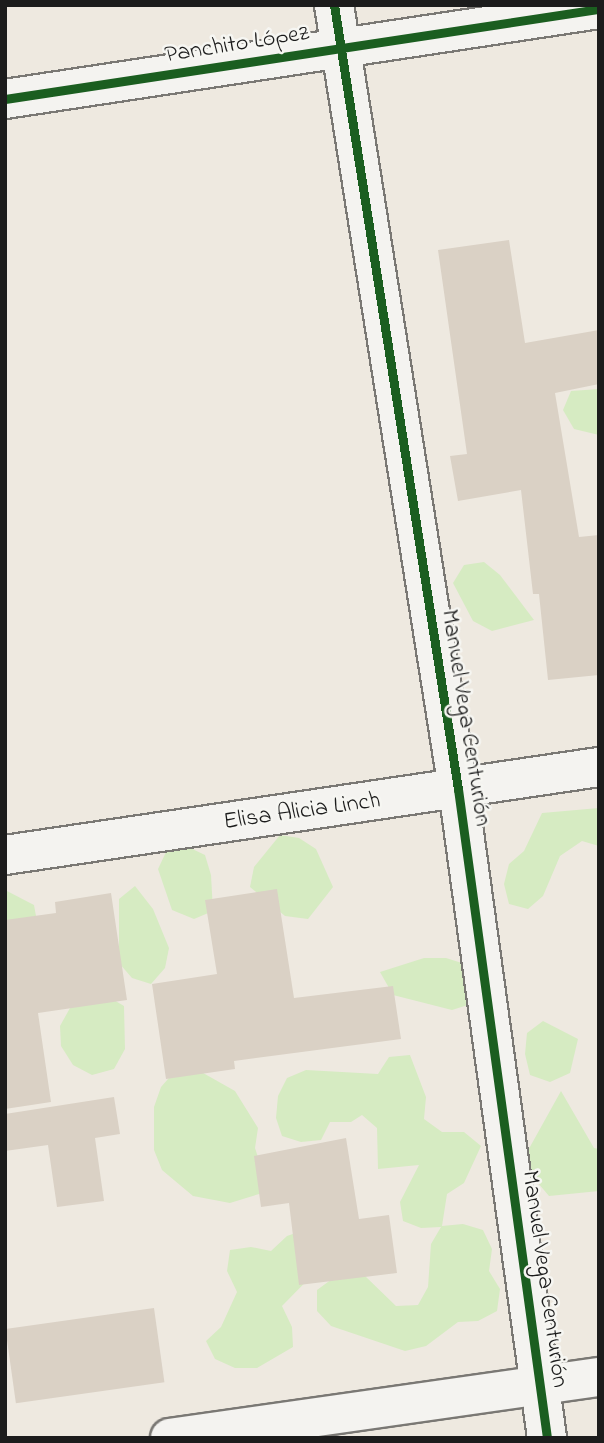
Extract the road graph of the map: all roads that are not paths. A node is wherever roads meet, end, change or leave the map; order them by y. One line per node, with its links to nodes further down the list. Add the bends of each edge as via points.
1 (334, 5): 3 (street, Manuel Vega Centurión)
2 (599, 9): 3 (street, Panchito López)
3 (340, 49): 4 (street, Panchito López); 6 (street, Manuel Vega Centurión)
4 (5, 99)
5 (599, 766): 6 (street, Elisa Alicia Linch)
6 (458, 789): 7 (street, Elisa Alicia Linch); 9 (street, Manuel Vega Centurión)
7 (5, 855)
8 (599, 1377): 9 (street)
9 (539, 1387): 10 (street); 11 (street, Manuel Vega Centurión)
10 (170, 1438)
11 (547, 1438)

